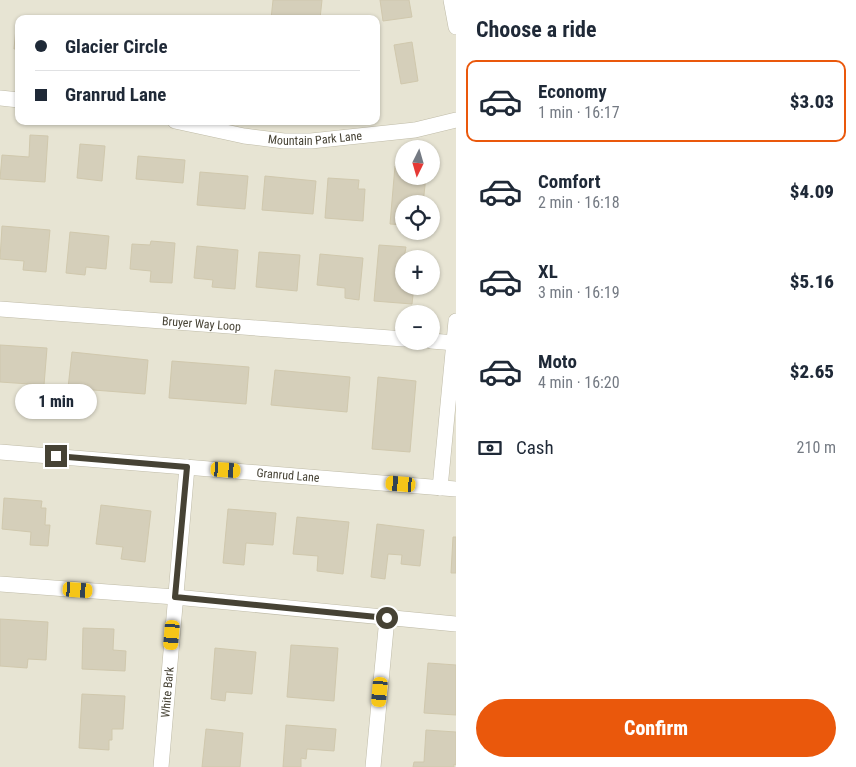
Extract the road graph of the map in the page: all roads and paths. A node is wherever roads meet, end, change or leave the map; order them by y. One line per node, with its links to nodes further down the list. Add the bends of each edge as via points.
1 (451, 0): 2 (street)
2 (456, 27)
3 (0, 98): 4 (street)
4 (15, 100)
5 (456, 120): 6 (street, Mountain Park Lane, via 415,130 311,141 244,136)
6 (193, 125)
7 (0, 309): 9 (street, Bruyer Way Loop)
8 (456, 321): 11 (street)
9 (395, 338)
10 (440, 342): 11 (street)
11 (455, 343): 14 (street)
12 (0, 452): 13 (street, Granrud Lane)
13 (187, 467): 14 (street, Granrud Lane); 17 (street, White Bark)
14 (440, 488): 15 (street, Granrud Lane)
15 (456, 489)
16 (0, 584): 17 (street)
17 (175, 597): 18 (street); 20 (street, White Bark)
18 (387, 618): 19 (street); 21 (street)
19 (456, 624)
20 (160, 767)
21 (374, 767)

